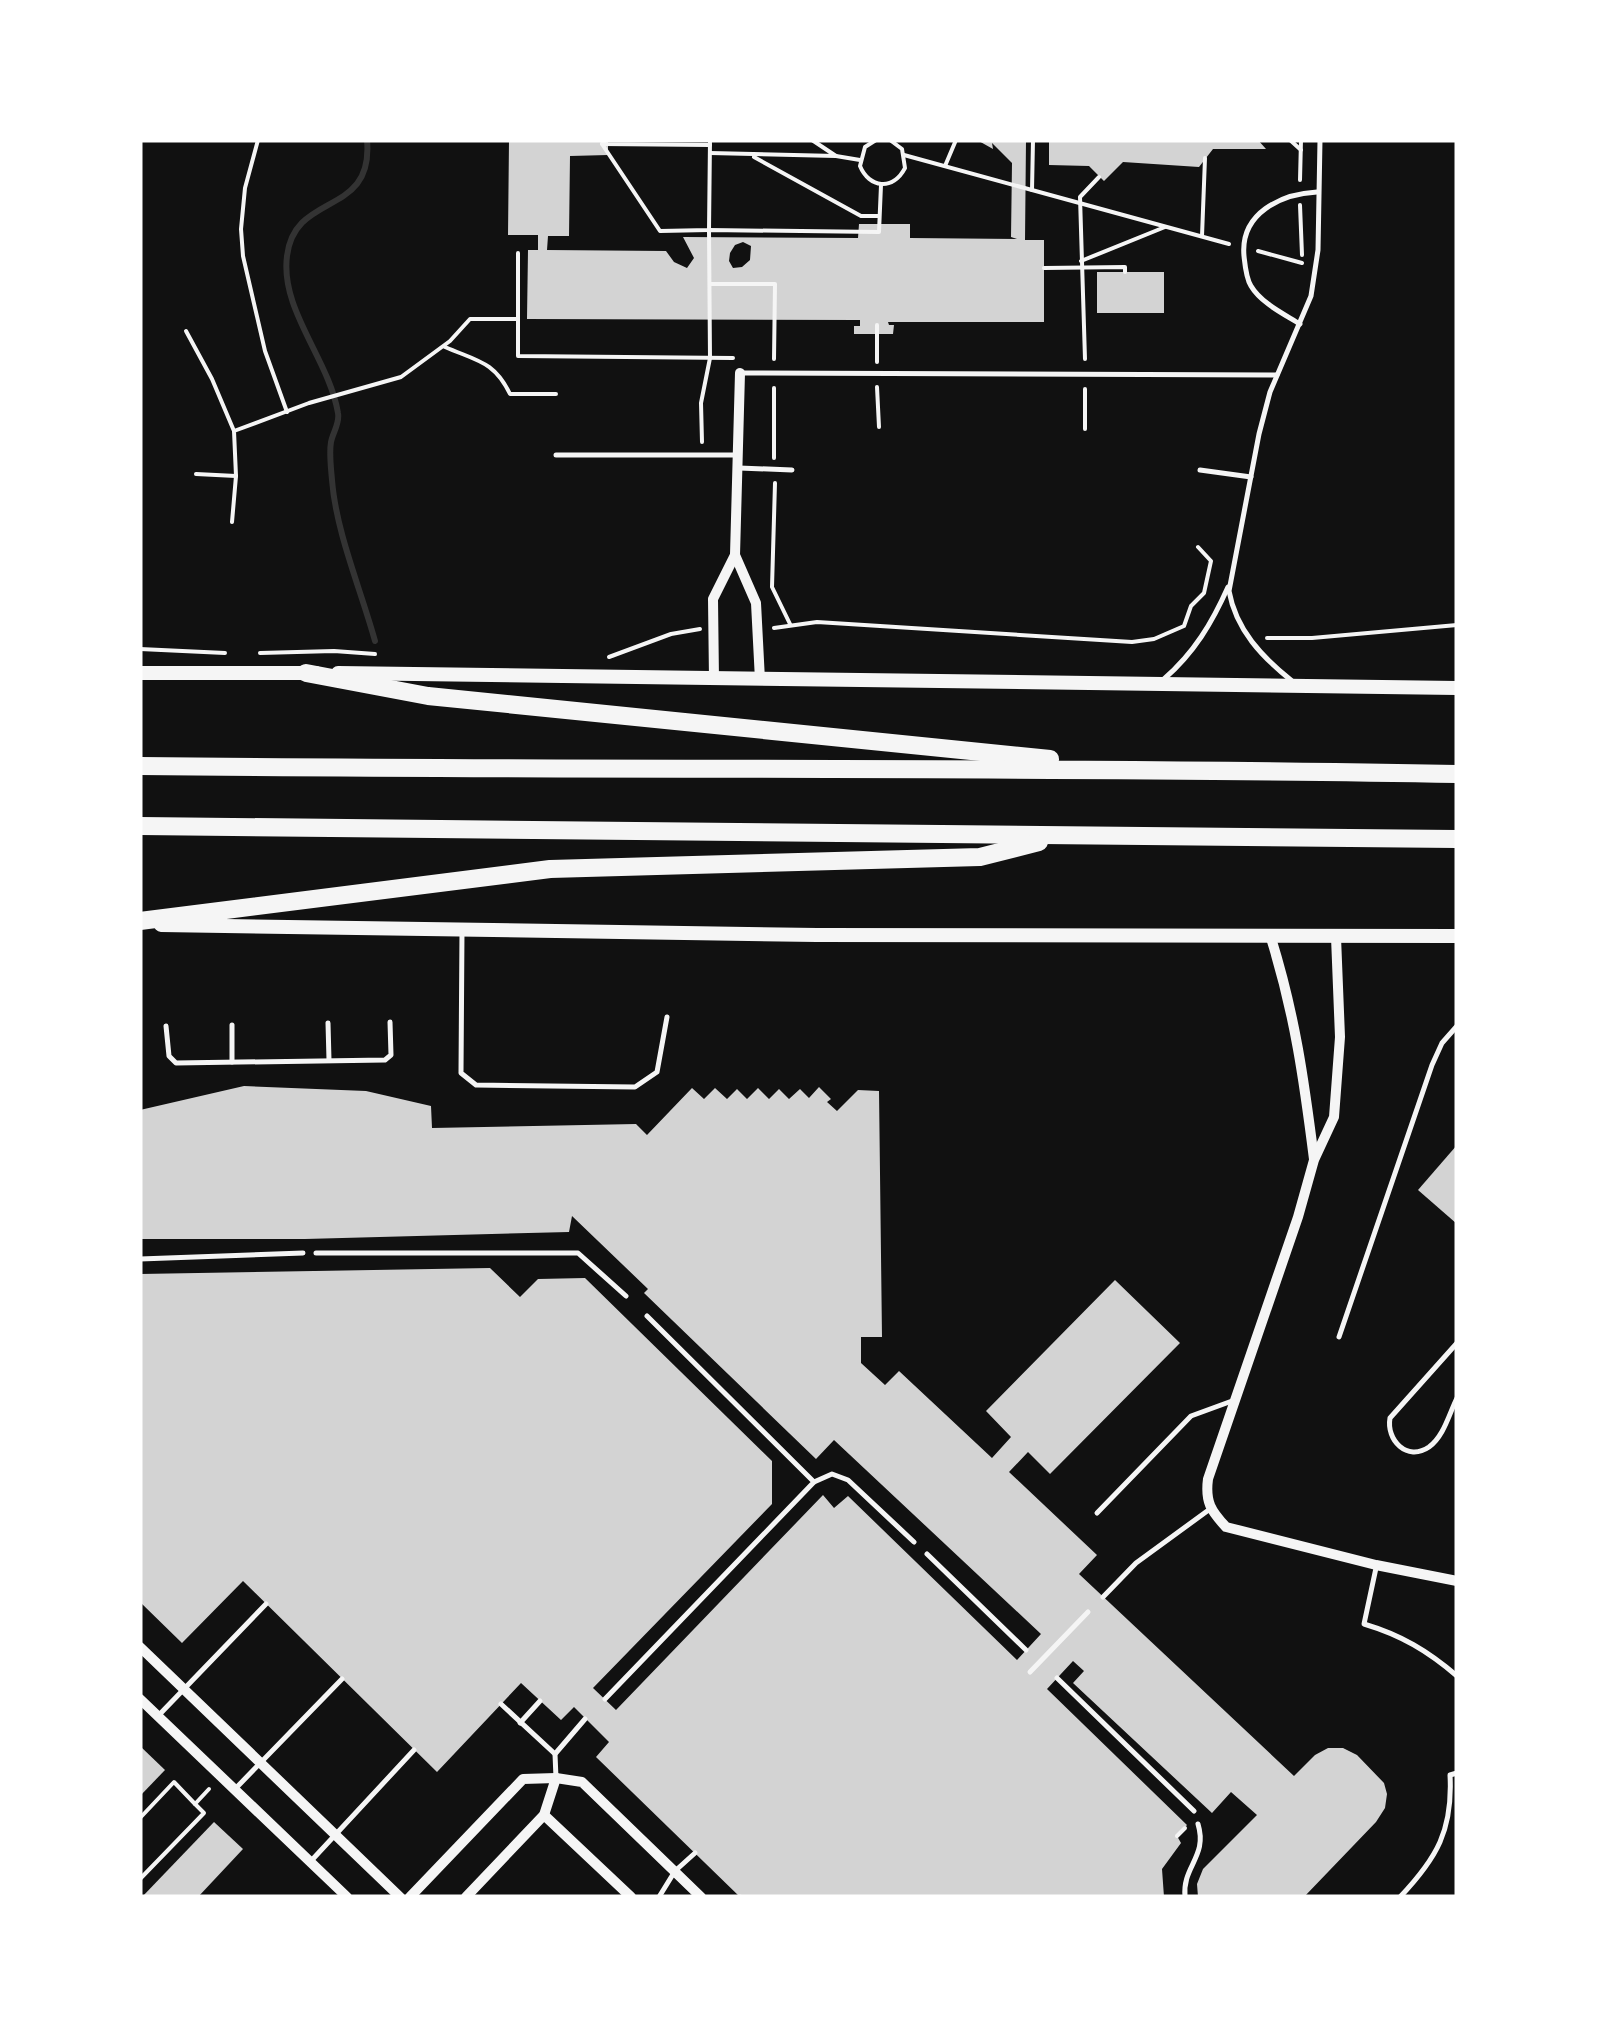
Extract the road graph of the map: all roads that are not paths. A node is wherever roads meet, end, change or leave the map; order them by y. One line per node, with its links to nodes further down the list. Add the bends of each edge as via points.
1 (1320, 140): 2 (lane)
2 (1317, 192): 3 (lane, via 1315,276); 3 (lane, via 1289,194 1266,208 1248,226 1243,248 1250,285)
3 (1300, 324): 5 (lane)
4 (740, 372): 5 (lane); 7 (street)
5 (1277, 375): 11 (lane)
6 (556, 455): 7 (lane)
7 (736, 455): 8 (street)
8 (736, 468): 9 (lane); 12 (street)
9 (792, 470)
10 (1200, 470): 11 (lane)
11 (1250, 477): 13 (lane)
12 (735, 555): 16 (street, via 713,599); 17 (street, via 756,603)
13 (1232, 580): 18 (lane, via 1207,630); 19 (lane, via 1235,614 1247,635)
14 (140, 673): 15 (main road)
15 (306, 673): 16 (main road); 22 (highway, via 428,696)
16 (714, 680): 17 (main road)
17 (760, 680): 18 (main road)
18 (1158, 684): 19 (main road)
19 (1297, 685): 20 (main road)
20 (1457, 688)
21 (140, 766): 22 (highway)
22 (1145, 768): 23 (highway)
23 (1457, 774)
24 (140, 826): 25 (highway)
25 (1062, 836): 26 (highway); 27 (highway, via 980,857 550,869)
26 (1457, 839)
27 (140, 923): 28 (main road)
28 (462, 928): 31 (main road); 32 (lane, via 460,1073 476,1085 634,1087 656,1072)
29 (1457, 936): 30 (main road)
30 (1336, 937): 31 (main road); 40 (street, via 1337,1094)
31 (1271, 938): 40 (street, via 1303,1062)
32 (667, 1017)
33 (390, 1022): 38 (lane, via 391,1055 385,1060)
34 (328, 1023): 38 (lane)
35 (232, 1025): 39 (lane)
36 (166, 1026): 39 (lane, via 176,1063)
37 (1457, 1026): 46 (lane, via 1432,1064)
38 (329, 1060): 39 (lane)
39 (232, 1062)
40 (1314, 1160): 49 (street)
41 (303, 1253): 43 (lane)
42 (316, 1253): 44 (lane, via 578,1254)
43 (140, 1259)
44 (626, 1296)
45 (647, 1316): 50 (lane)
46 (1339, 1337)
47 (1457, 1343): 48 (lane, via 1390,1418 1395,1443 1403,1450 1430,1446)
48 (1457, 1398)
49 (1235, 1400): 51 (street, via 1208,1479); 52 (lane, via 1190,1416)
50 (814, 1482): 53 (lane, via 832,1474 848,1480); 68 (lane)
51 (1210, 1509): 55 (street, via 1226,1527); 57 (lane, via 1136,1563)
52 (1097, 1513)
53 (914, 1542)
54 (927, 1554): 61 (lane)
55 (1376, 1565): 56 (street); 63 (lane, via 1364,1624 1416,1644)
56 (1454, 1584)
57 (1103, 1597)
58 (266, 1604): 66 (lane)
59 (1088, 1612): 62 (lane)
60 (140, 1647): 66 (street)
61 (1026, 1650)
62 (1030, 1672)
63 (1457, 1676)
64 (1057, 1678): 80 (lane)
65 (342, 1679): 76 (lane)
66 (185, 1690): 71 (lane); 76 (street)
67 (140, 1698): 71 (street)
68 (605, 1699)
69 (540, 1701): 73 (lane)
70 (501, 1704): 73 (lane)
71 (158, 1716): 79 (street)
72 (585, 1718): 75 (lane)
73 (520, 1722): 75 (lane)
74 (414, 1750): 83 (lane)
75 (555, 1754): 78 (lane)
76 (260, 1763): 79 (lane); 83 (street)
77 (1457, 1773): 95 (lane, via 1450,1775 1448,1823 1439,1848)
78 (556, 1778): 81 (street); 86 (street, via 582,1782); 89 (street, via 523,1779)
79 (235, 1790): 85 (street)
80 (1194, 1811)
81 (544, 1816): 90 (street); 91 (street)
82 (1198, 1824): 94 (lane, via 1200,1852 1184,1880)
83 (336, 1835): 85 (lane); 88 (street)
84 (694, 1853): 86 (lane)
85 (310, 1861): 87 (street)
86 (675, 1871): 92 (lane); 93 (street)
87 (347, 1897)
88 (400, 1897)
89 (410, 1897)
90 (466, 1897)
91 (630, 1897)
92 (659, 1897)
93 (701, 1897)
94 (1185, 1897)
95 (1400, 1897)

